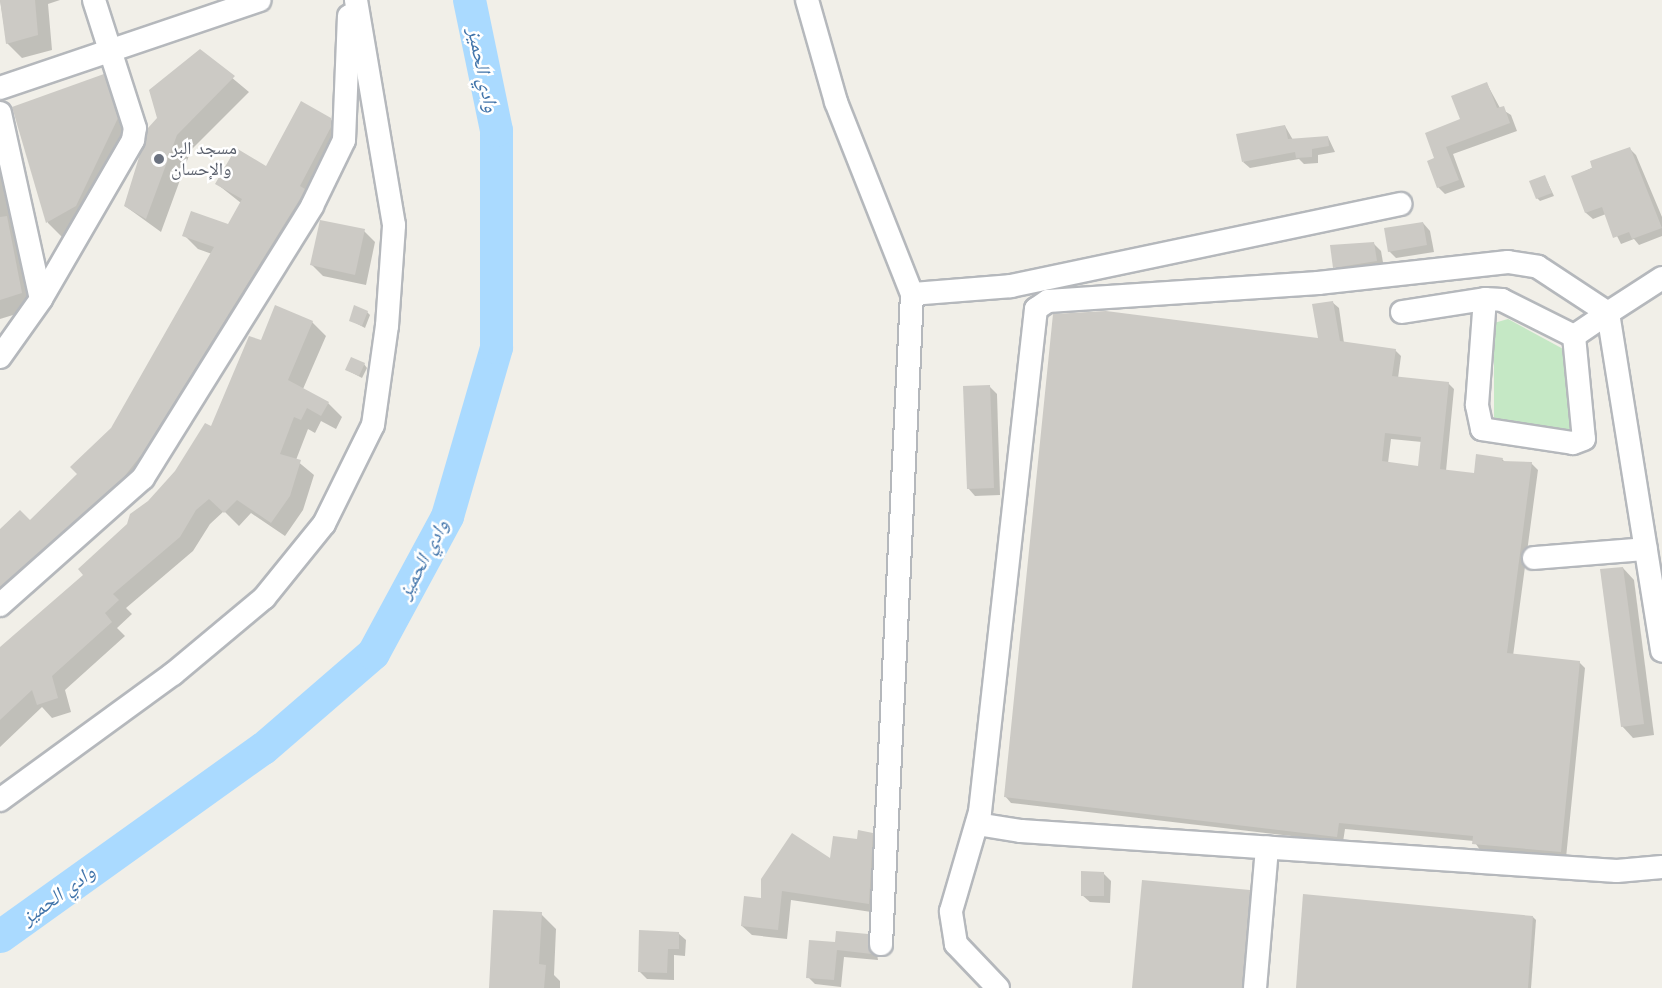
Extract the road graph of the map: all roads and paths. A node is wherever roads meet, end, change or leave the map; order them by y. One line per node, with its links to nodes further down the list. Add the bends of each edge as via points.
1 (94, 0): 6 (street)
2 (260, 0): 6 (street)
3 (349, 0): 20 (street, via 344,140 312,206 143,478)
4 (356, 0): 22 (street, via 394,225 387,326 373,425 324,524 264,598 173,674)
5 (807, 0): 11 (street, via 836,102)
6 (109, 51): 7 (street); 12 (street, via 135,128 133,140)
7 (0, 88)
8 (0, 113): 12 (street)
9 (1400, 204): 11 (street, via 1011,286)
10 (1662, 278): 15 (street)
11 (912, 294): 26 (street)
12 (41, 299): 17 (street)
13 (1485, 299): 14 (street); 16 (street, via 1502,300); 16 (street, via 1477,405 1482,429 1573,443 1584,439)
14 (1402, 312)
15 (1608, 314): 16 (street); 18 (street); 23 (street, via 1538,267 1508,262 1318,283 1048,302 1036,309)
16 (1574, 336)
17 (0, 357)
18 (1646, 549): 19 (street); 21 (street)
19 (1534, 558)
20 (0, 605)
21 (1662, 651)
22 (0, 800)
23 (976, 824): 24 (street, via 1021,831); 27 (street, via 951,911 956,944)
24 (1267, 848): 25 (street, via 1617,872); 28 (street)
25 (1662, 867)
26 (881, 944)
27 (998, 988)
28 (1255, 988)

